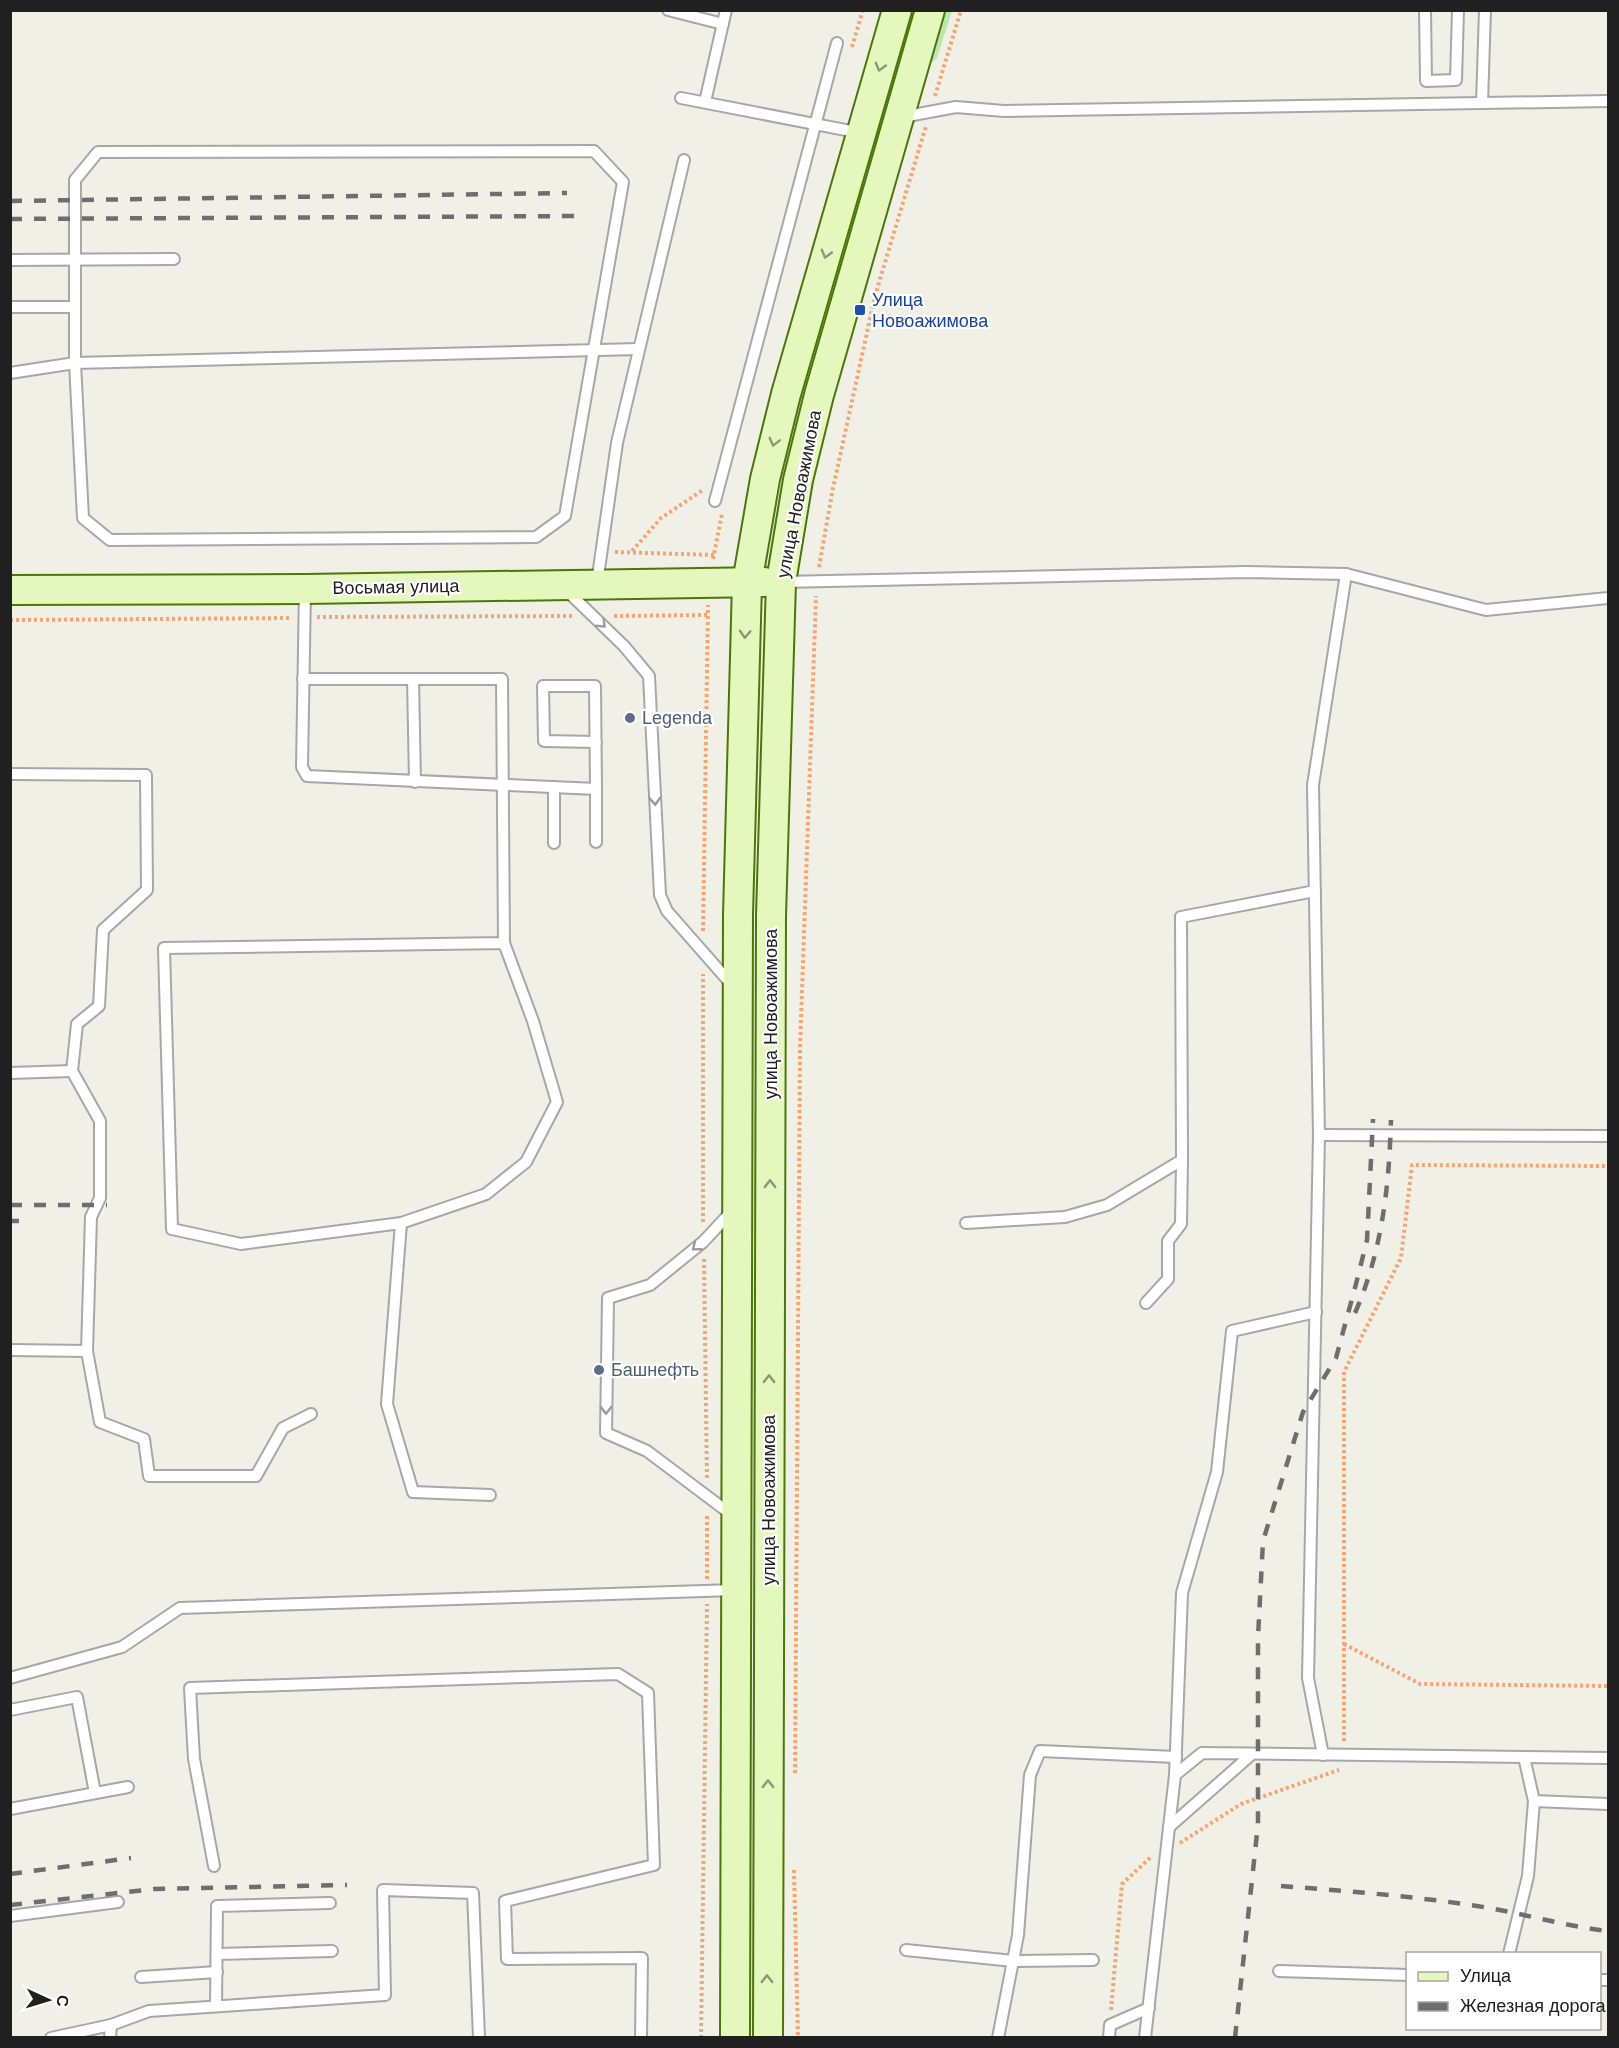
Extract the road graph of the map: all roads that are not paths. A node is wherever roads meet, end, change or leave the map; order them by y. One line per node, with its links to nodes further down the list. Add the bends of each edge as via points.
1 (668, 10): 8 (lane)
2 (726, 10): 8 (lane)
3 (897, 10): 16 (main road, улица Новоажимова, one-way to 16)
4 (930, 10): 14 (main road, улица Новоажимова)
5 (1425, 10): 6 (lane, via 1426,81 1456,80)
6 (1458, 10)
7 (1485, 10): 13 (lane)
8 (723, 24): 12 (lane)
9 (837, 43): 15 (lane)
10 (681, 98): 12 (lane)
11 (1608, 101): 13 (lane)
12 (705, 102): 15 (lane)
13 (1482, 103): 14 (lane, via 1004,111 956,107)
14 (899, 118): 29 (main road, улица Новоажимова, via 819,395 798,480)
15 (815, 124): 16 (lane); 27 (lane)
16 (861, 133): 30 (main road, улица Новоажимова, one-way to 30, via 786,394 765,479)
17 (684, 160): 23 (lane)
18 (174, 259): 19 (lane)
19 (75, 260): 20 (lane); 22 (lane); 24 (lane, via 75,180 98,152 594,151 623,182)
20 (10, 261)
21 (10, 308): 22 (lane)
22 (75, 308): 25 (lane)
23 (639, 349): 24 (lane); 32 (lane, via 617,443)
24 (595, 350): 25 (lane); 25 (lane, via 565,516 536,537 110,540 83,518)
25 (75, 363): 26 (lane)
26 (10, 373)
27 (715, 501)
28 (1346, 574): 29 (lane, via 1234,572); 35 (lane, via 1486,610); 46 (lane, via 1313,785)
29 (781, 582): 30 (main road, Восьмая улица); 102 (main road, улица Новоажимова, one-way to 29, via 771,916)
30 (747, 583): 32 (main road, Восьмая улица); 48 (main road, улица Новоажимова, one-way to 48)
31 (560, 584): 32 (main road, Восьмая улица); 33 (main road, Восьмая улица); 48 (lane, one-way to 48, via 649,676 660,895 667,911)
32 (597, 584)
33 (305, 589): 34 (main road, Восьмая улица); 36 (lane)
34 (10, 590)
35 (1608, 598)
36 (303, 678): 37 (lane); 40 (lane, via 302,767 307,776)
37 (413, 678): 40 (lane); 41 (lane, via 502,679)
38 (596, 742): 38 (lane, via 595,686 543,686 544,741); 43 (lane)
39 (10, 774): 49 (lane, via 146,775 147,890 103,930 99,1006 77,1024)
40 (415, 782): 41 (lane)
41 (503, 786): 42 (lane); 47 (lane)
42 (554, 788): 43 (lane); 45 (lane)
43 (596, 789): 44 (lane)
44 (596, 842)
45 (554, 843)
46 (1315, 891): 51 (lane); 53 (lane, via 1181,917)
47 (504, 943): 55 (lane, via 557,1102 526,1162 486,1194); 55 (lane, via 164,948 172,1229 241,1244)
48 (738, 992): 54 (main road, улица Новоажимова)
49 (72, 1071): 50 (lane); 60 (lane, via 100,1121 100,1198 91,1217)
50 (10, 1073)
51 (1320, 1135): 52 (lane); 58 (lane)
52 (1608, 1136)
53 (1182, 1160): 56 (lane, via 1107,1205 1065,1217); 57 (lane, via 1181,1224 1168,1241 1168,1279)
54 (737, 1205): 63 (main road, улица Новоажимова); 63 (lane, one-way to 63, via 703,1242 650,1285 608,1298 606,1433 647,1451)
55 (401, 1223): 62 (lane, via 387,1404 413,1492)
56 (966, 1223)
57 (1146, 1303)
58 (1316, 1312): 68 (lane, via 1308,1678); 69 (lane, via 1232,1331 1217,1472 1182,1593)
59 (10, 1350): 60 (lane)
60 (87, 1351): 61 (lane, via 100,1422 144,1439 149,1476 256,1476 283,1428)
61 (311, 1414)
62 (490, 1495)
63 (736, 1518): 64 (main road, улица Новоажимова)
64 (736, 1590): 65 (lane, via 180,1608 122,1647); 101 (main road, улица Новоажимова)
65 (10, 1678)
66 (10, 1710): 74 (lane, via 77,1697)
67 (1252, 1754): 68 (lane); 72 (lane, via 1202,1753); 78 (lane)
68 (1323, 1755): 70 (lane)
69 (1176, 1757): 72 (lane); 87 (lane, via 1040,1751 1030,1775)
70 (1524, 1757): 71 (lane); 75 (lane)
71 (1608, 1758)
72 (1175, 1775): 78 (lane)
73 (128, 1787): 74 (lane)
74 (95, 1793): 77 (lane)
75 (1534, 1801): 76 (lane); 85 (lane, via 1528,1876)
76 (1608, 1804)
77 (10, 1809)
78 (1169, 1827): 94 (lane)
79 (214, 1866): 100 (lane, via 194,1759 190,1688 618,1674 648,1693 654,1865 505,1901 507,1959 642,1958)
80 (118, 1902): 82 (lane)
81 (330, 1903): 86 (lane, via 217,1906)
82 (10, 1916)
83 (906, 1950): 87 (lane)
84 (332, 1951): 86 (lane)
85 (1509, 1952)
86 (217, 1954): 90 (lane)
87 (1013, 1960): 88 (lane); 103 (lane)
88 (1093, 1960)
89 (1279, 1971): 91 (lane)
90 (217, 1972): 92 (lane); 93 (lane)
91 (1406, 1975)
92 (141, 1977)
93 (216, 2006): 95 (lane, via 149,2011); 99 (lane, via 385,1995 383,1890 473,1893)
94 (1149, 2008): 104 (lane, via 1110,2025); 105 (lane)
95 (111, 2025): 97 (lane); 98 (lane)
96 (44, 2037): 97 (lane)
97 (52, 2037)
98 (110, 2037)
99 (479, 2037)
100 (641, 2037)
101 (735, 2037)
102 (768, 2037)
103 (998, 2037)
104 (1109, 2037)
105 (1145, 2037)

